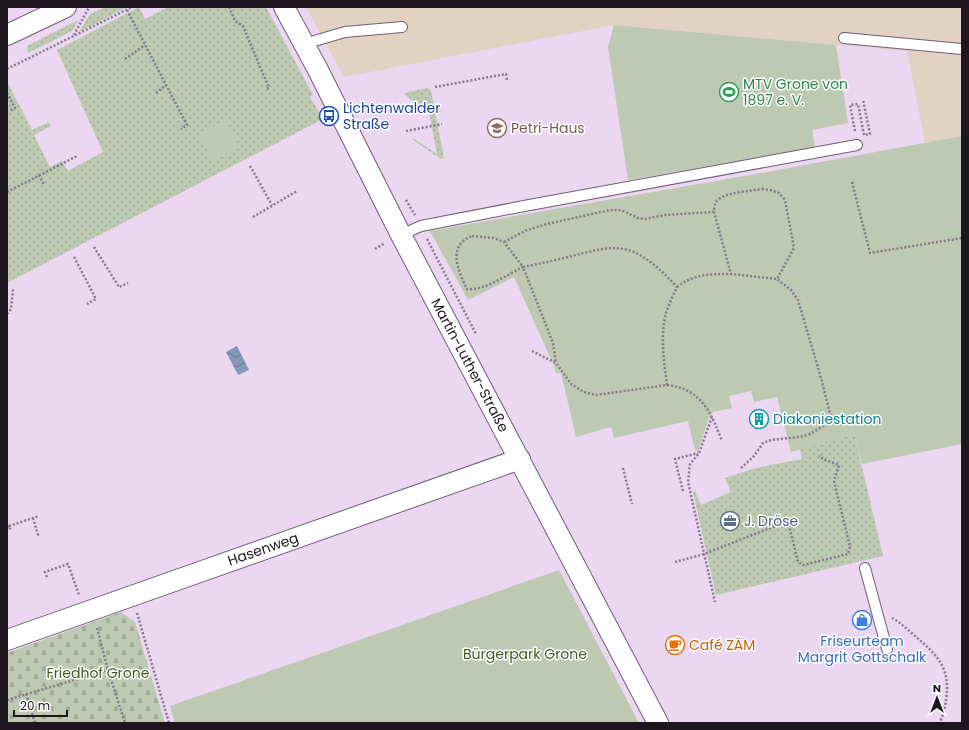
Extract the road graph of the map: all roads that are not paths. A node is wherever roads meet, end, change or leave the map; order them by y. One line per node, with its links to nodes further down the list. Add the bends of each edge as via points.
1 (66, 7): 4 (street)
2 (284, 7): 6 (street, Martin-Luther-Straße)
3 (402, 27): 6 (lane, via 345,32)
4 (7, 35)
5 (844, 38): 7 (lane)
6 (304, 44): 9 (street, Martin-Luther-Straße)
7 (962, 49)
8 (857, 145): 9 (lane, via 421,226)
9 (401, 235): 10 (street, Martin-Luther-Straße)
10 (520, 459): 12 (street, Hasenweg); 14 (street, Martin-Luther-Straße)
11 (865, 568): 13 (lane)
12 (8, 637)
13 (887, 649)
14 (658, 723)

